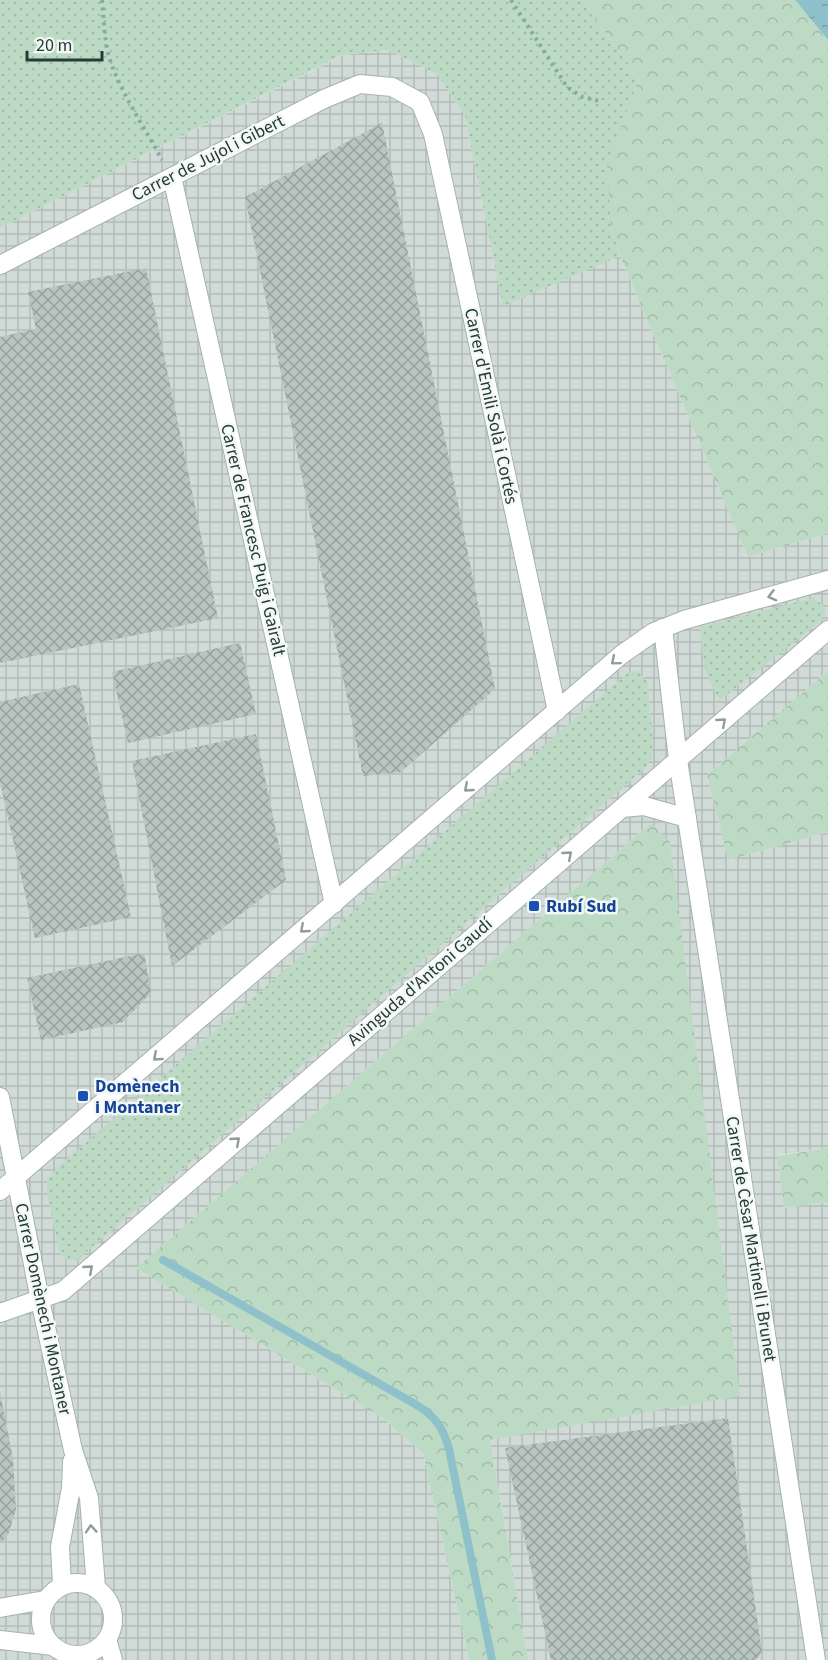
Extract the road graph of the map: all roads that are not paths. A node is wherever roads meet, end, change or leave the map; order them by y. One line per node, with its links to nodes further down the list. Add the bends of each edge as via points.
1 (420, 102): 2 (street, Carrer de Jujol i Gibert, via 392,87 360,84); 7 (street, Carrer d'Emili Solà i Cortés, via 433,134)
2 (171, 177): 3 (street, Carrer de Jujol i Gibert); 11 (street, Carrer de Francesc Puig i Gairalt)
3 (0, 265)
4 (828, 580): 5 (street, one-way to 5)
5 (663, 628): 7 (street, one-way to 7, via 621,655); 8 (street, Carrer de Cèsar Martinell i Brunet)
6 (828, 630): 8 (street, Avinguda d'Antoni Gaudí, one-way to 6)
7 (557, 711): 11 (street, one-way to 11)
8 (678, 760): 9 (street, Avinguda d'Antoni Gaudí); 10 (street, Carrer de Cèsar Martinell i Brunet)
9 (622, 808): 10 (street, via 644,806); 15 (street, Avinguda d'Antoni Gaudí, one-way to 9, via 63,1291)
10 (687, 818): 26 (street, Carrer de Cèsar Martinell i Brunet)
11 (334, 904): 13 (street, one-way to 13)
12 (0, 1097): 13 (street, Carrer Domènech i Montaner)
13 (16, 1179): 14 (street); 15 (street, Carrer Domènech i Montaner)
14 (0, 1191)
15 (40, 1300): 16 (street, Avinguda d'Antoni Gaudí); 17 (street, Carrer Domènech i Montaner)
16 (0, 1314)
17 (73, 1450): 18 (street, Carrer Domènech i Montaner, via 71,1488 60,1547); 19 (street, Carrer Domènech i Montaner, one-way to 17, via 88,1498)
18 (62, 1585): 19 (street, via 85,1582); 20 (street)
19 (96, 1587): 22 (street, via 111,1605 112,1628)
20 (45, 1600): 21 (street); 24 (street, via 40,1624)
21 (0, 1608)
22 (107, 1639): 24 (street, via 88,1654); 25 (street)
23 (0, 1640): 24 (street)
24 (61, 1653)
25 (112, 1660)
26 (816, 1660)

